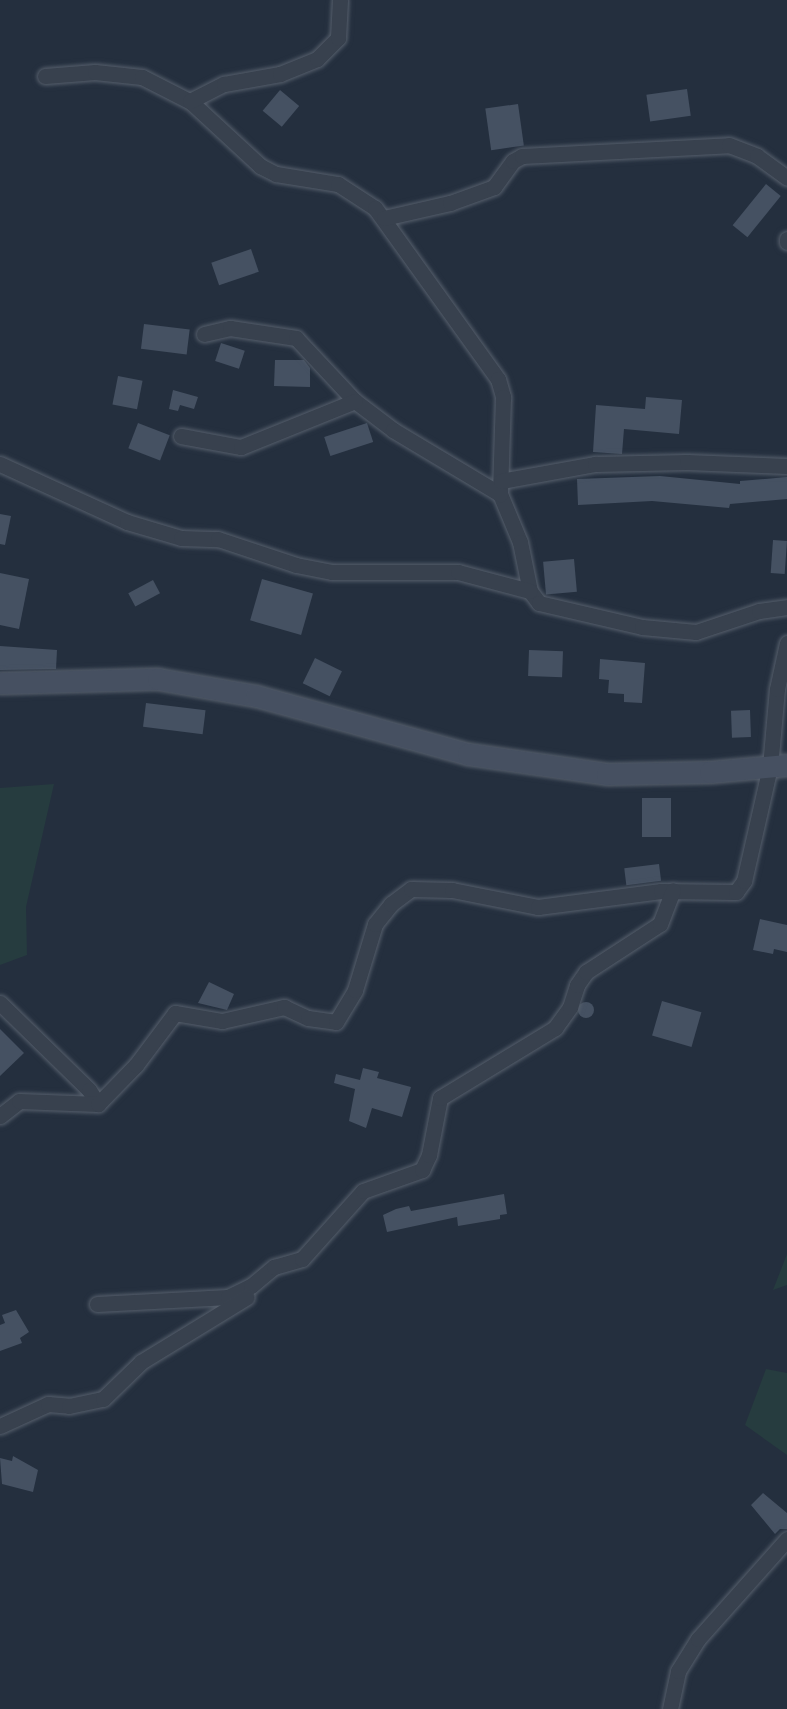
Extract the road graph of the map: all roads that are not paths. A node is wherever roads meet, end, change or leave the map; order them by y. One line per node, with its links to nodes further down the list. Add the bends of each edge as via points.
1 (340, 0): 3 (street, via 338,38 317,59 280,74 224,84)
2 (45, 76): 3 (street, via 119,72 142,76)
3 (190, 101): 5 (street, via 260,166 276,174 338,184 358,193)
4 (787, 178): 5 (street, via 757,156 729,145 522,156 513,161 494,187 450,203)
5 (384, 218): 11 (street, via 498,379 503,397)
6 (204, 334): 7 (street, via 230,328 296,338)
7 (356, 401): 8 (street, via 241,447); 11 (street, via 393,429)
8 (181, 435)
9 (0, 464): 12 (street, via 128,522 181,538 218,539 296,565 332,572 458,572)
10 (787, 466): 11 (street, via 595,464)
11 (501, 487): 12 (street, via 520,542)
12 (530, 591): 13 (street, via 539,603 667,631 696,632 759,610)
13 (787, 607)
14 (787, 643): 16 (street, via 777,688)
15 (0, 683): 16 (main road, via 158,679 256,696 468,754 597,773 640,775)
16 (778, 766): 17 (street, via 741,887 726,892)
17 (673, 890): 19 (street, via 538,907 452,890 411,889 391,904 375,924 355,990 339,1019 326,1023 284,1007 222,1021 176,1013 136,1065); 21 (street, via 660,924 586,972 555,1028 440,1098 429,1155 422,1170 363,1191 302,1259 274,1267)
18 (0, 1003): 19 (street, via 89,1090)
19 (98, 1104): 20 (street, via 19,1101)
20 (0, 1116)
21 (259, 1279): 22 (street, via 228,1297); 23 (street, via 248,1296 141,1362 104,1399 69,1407 48,1404)
22 (97, 1304)
23 (0, 1426)
24 (787, 1539): 25 (street, via 698,1639 678,1671)
25 (670, 1709)

